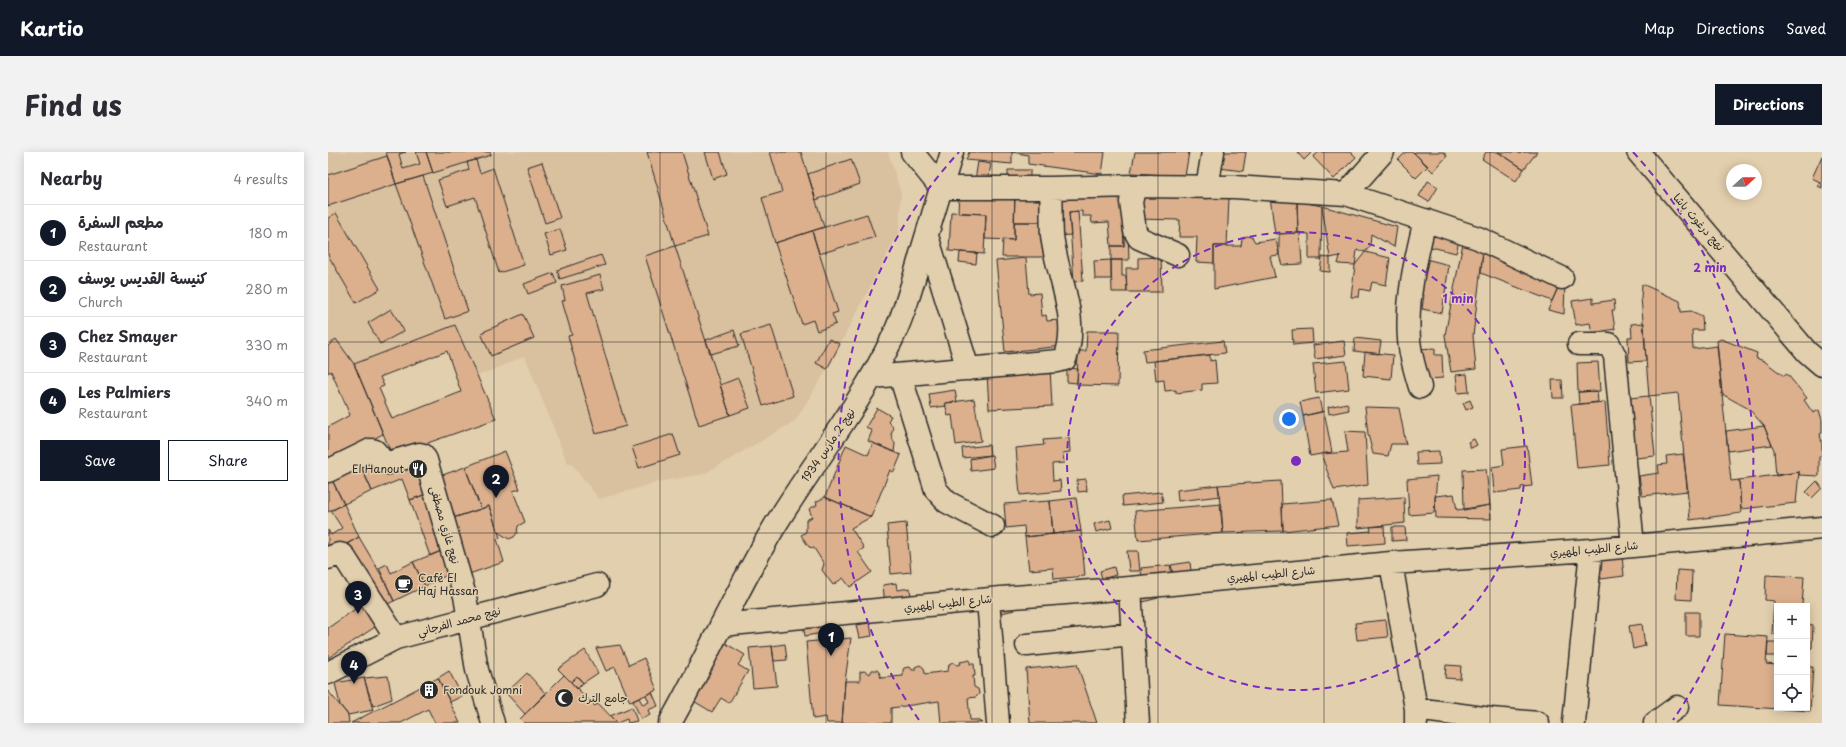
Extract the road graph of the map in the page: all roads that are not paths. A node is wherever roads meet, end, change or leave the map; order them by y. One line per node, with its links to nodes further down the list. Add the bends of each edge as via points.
1 (912, 152): 8 (street)
2 (952, 152): 8 (street, نهج 2 مارس 1934)
3 (1214, 152): 7 (street)
4 (1383, 152): 10 (street)
5 (1638, 152): 16 (street, نهج درغوث باشا, via 1807,352)
6 (1135, 186): 7 (street); 9 (street); 13 (street, via 1131,202 1135,232 1139,238)
7 (1207, 187): 10 (street)
8 (941, 188): 9 (street); 12 (street, نهج 2 مارس 1934)
9 (1051, 188): 17 (street, via 1052,236 1068,306 1071,346 1066,359)
10 (1346, 194): 11 (street)
11 (1425, 220): 14 (street, via 1478,238); 20 (street, via 1411,289 1408,320 1411,355)
12 (927, 236): 17 (street); 19 (street, نهج 2 مارس 1934, via 908,299 893,337)
13 (1178, 255)
14 (1562, 278)
15 (1579, 344): 24 (street, via 1609,344 1616,356)
16 (1822, 365)
17 (968, 369): 18 (street)
18 (900, 375): 19 (street); 22 (street, via 936,490 947,502)
19 (872, 377): 32 (street, نهج 2 مارس 1934, via 776,525)
20 (1420, 387)
21 (328, 471): 31 (street, نهج غازي مصطفى, via 371,450 376,451 383,461 388,463 419,454 423,456 449,537)
22 (993, 526)
23 (1822, 528): 24 (street, شارع الطيب المهيري)
24 (1633, 546): 25 (street, شارع الطيب المهيري)
25 (1591, 550): 27 (street, شارع الطيب المهيري); 44 (street)
26 (328, 558): 34 (street, via 343,555)
27 (1391, 563): 29 (street, شارع الطيب المهيري); 38 (street)
28 (597, 585): 31 (street, نهج محمد الفرجاني)
29 (1130, 588): 30 (street, شارع الطيب المهيري); 33 (street)
30 (988, 600): 32 (street, شارع الطيب المهيري); 41 (street)
31 (469, 618): 34 (street, نهج محمد الفرجاني); 39 (street, نهج غازي مصطفى, via 477,670)
32 (720, 625): 40 (street, نهج 2 مارس 1934)
33 (1132, 634): 35 (street); 42 (street)
34 (396, 638): 36 (street, نهج محمد الفرجاني)
35 (1027, 645)
36 (328, 674)
37 (1676, 707): 45 (street)
38 (1416, 716): 43 (street)
39 (493, 723)
40 (670, 723)
41 (998, 723)
42 (1138, 723)
43 (1538, 723)
44 (1574, 723)
45 (1655, 723)

